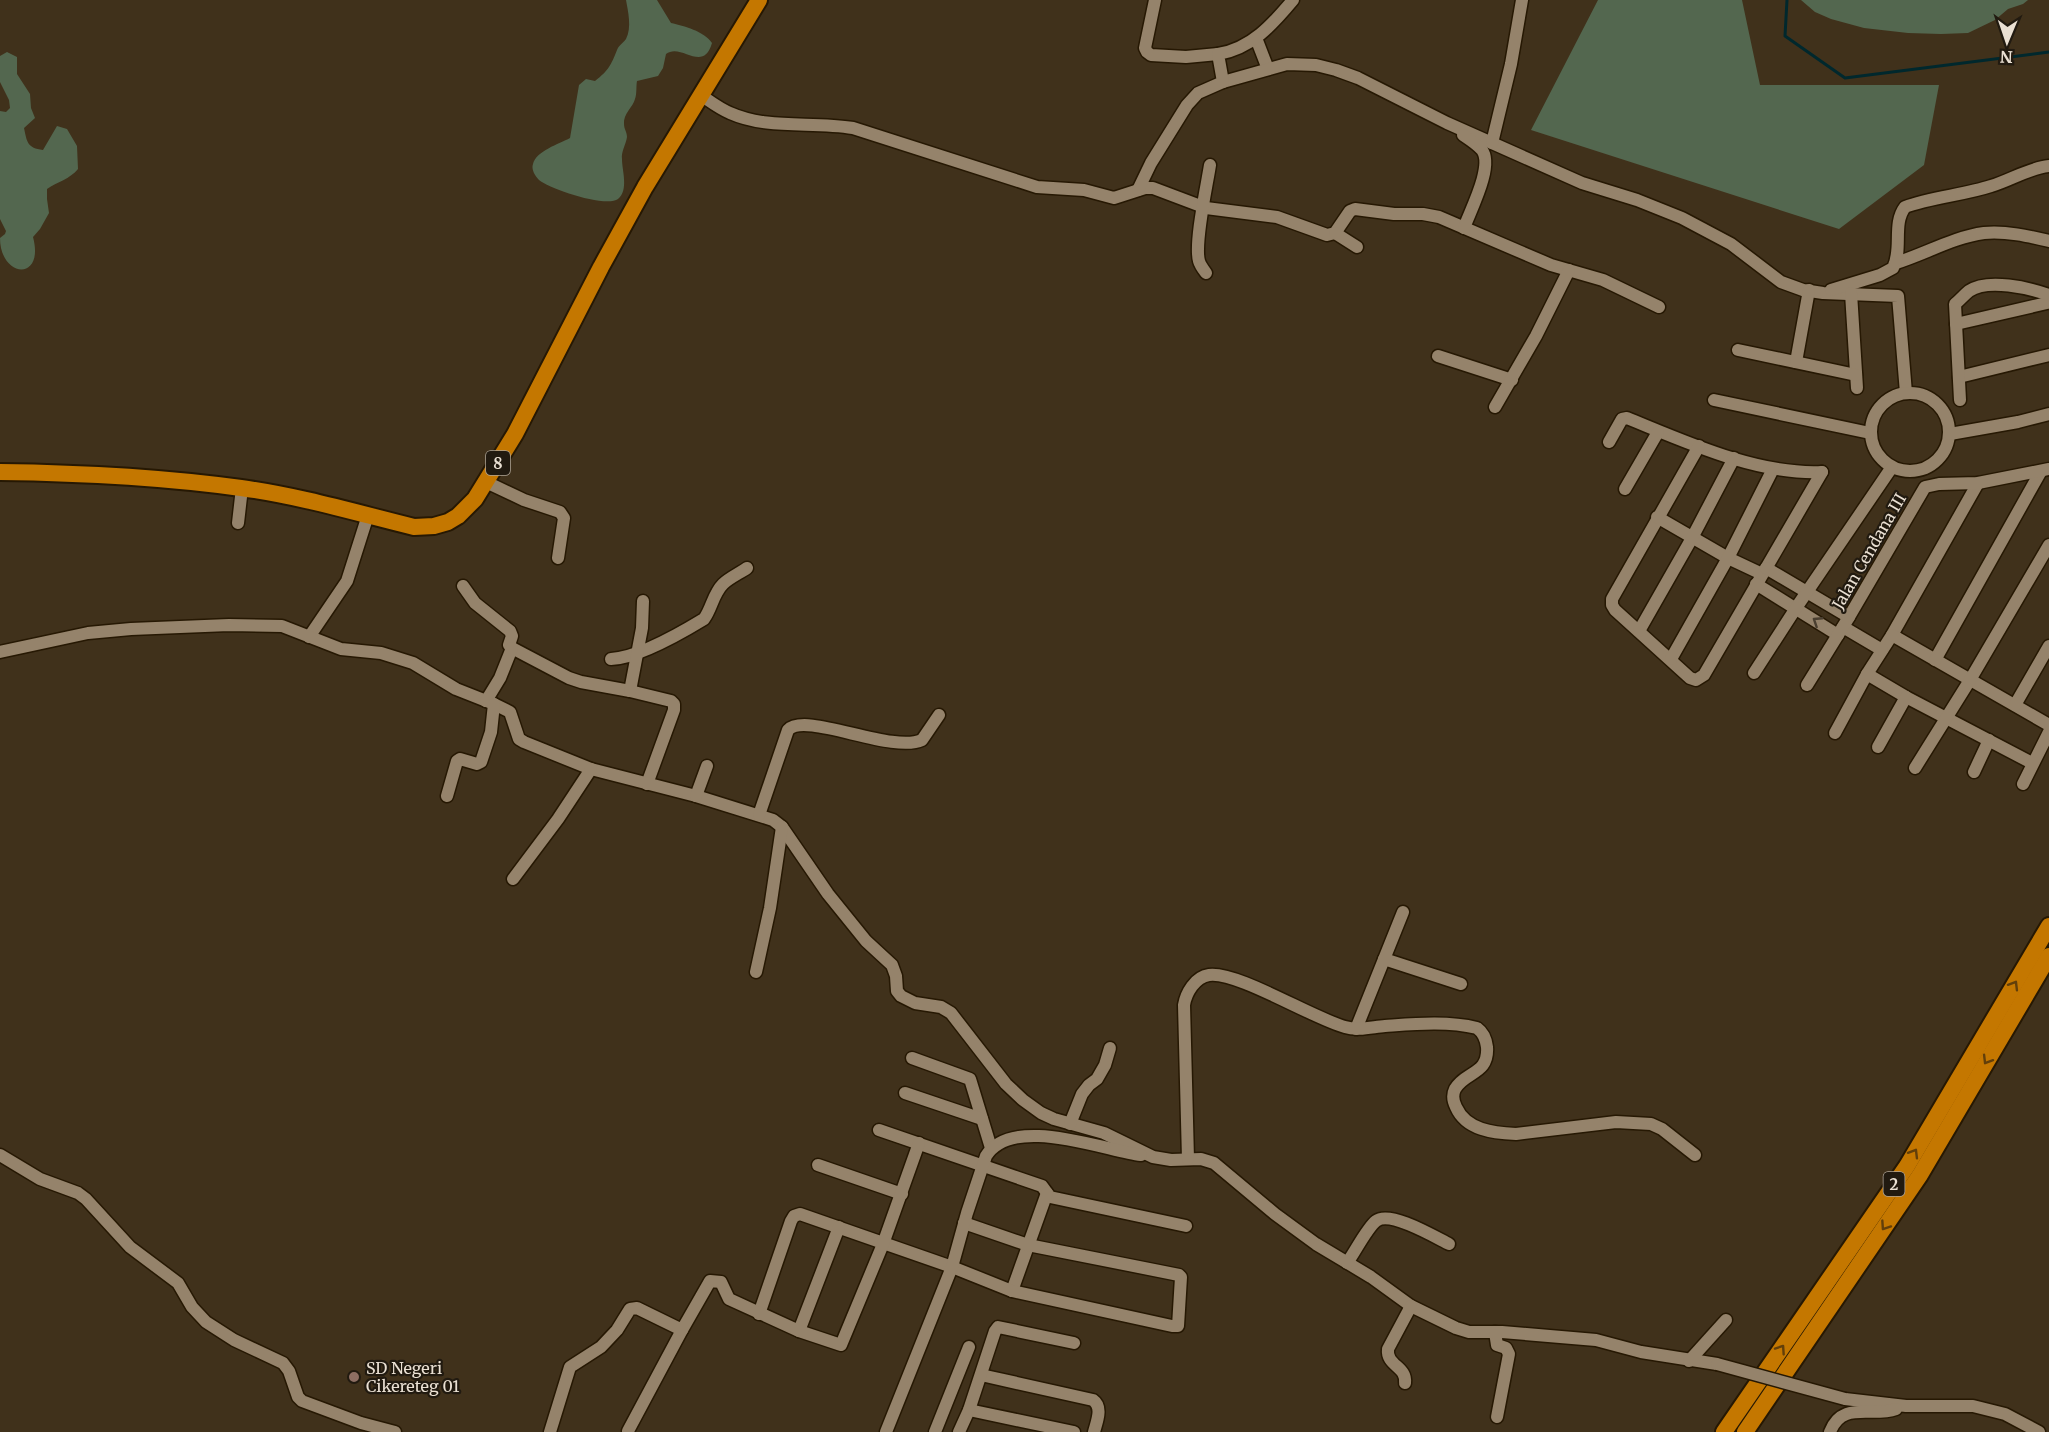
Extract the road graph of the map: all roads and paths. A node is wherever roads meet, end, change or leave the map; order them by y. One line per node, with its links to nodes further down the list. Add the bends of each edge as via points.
1 (759, 0): 9 (highway, 8)
2 (1155, 0): 6 (street, via 1147,52 1186,57)
3 (1293, 0): 5 (street)
4 (1522, 0): 11 (street)
5 (1256, 38): 6 (street); 7 (street)
6 (1218, 54): 8 (street)
7 (1268, 69): 8 (street); 10 (street, via 1296,63 1336,70)
8 (1223, 82): 14 (street, via 1198,93 1187,105)
9 (702, 96): 14 (street, via 745,119 853,128 1036,188 1084,190 1105,198); 50 (highway, 8, via 628,217)
10 (1447, 123): 11 (street); 16 (street, via 1481,149 1485,158 1485,171)
11 (1492, 143): 23 (street, via 1582,183 1682,218 1731,244 1781,282)
12 (1210, 165): 15 (street)
13 (2049, 166): 20 (street, via 1982,189 1905,207 1899,219)
14 (1138, 190): 15 (street, via 1159,189)
15 (1203, 207): 17 (street, via 1277,217 1327,235); 22 (street, via 1198,256)
16 (1464, 228): 17 (street, via 1431,215 1358,208 1350,211); 21 (street)
17 (1335, 233): 19 (street)
18 (2049, 241): 20 (street, via 1983,234)
19 (1357, 247)
20 (1896, 263): 24 (street, via 1888,272)
21 (1569, 270): 27 (street, via 1603,280); 34 (street)
22 (1206, 273)
23 (1809, 290): 24 (street); 32 (street)
24 (1823, 293): 25 (street)
25 (1851, 293): 32 (street, via 1857,381); 35 (street, via 1898,296)
26 (2047, 300): 28 (street); 28 (street, via 2011,286 1989,285 1971,290 1955,304)
27 (1659, 307)
28 (1956, 324): 33 (street)
29 (1738, 350): 32 (street)
30 (2049, 355): 33 (street)
31 (1438, 356): 34 (street)
32 (1796, 362)
33 (1959, 377): 37 (street)
34 (1512, 380): 38 (street)
35 (1906, 393): 41 (street, via 1881,406); 42 (street, via 1920,394 1937,404 1948,421)
36 (1714, 400): 41 (street)
37 (1960, 400)
38 (1496, 407)
39 (2049, 414): 42 (street)
40 (1658, 432): 43 (street, via 1624,417); 44 (street); 53 (street)
41 (1870, 432): 46 (street, via 1873,447)
42 (1950, 434): 46 (street, via 1946,449 1923,470 1907,472)
43 (1609, 442)
44 (1699, 446): 45 (street); 55 (street)
45 (1734, 458): 47 (street); 57 (street)
46 (1892, 467): 64 (street)
47 (1773, 469): 60 (street); 62 (street, via 1822,472)
48 (2045, 470): 51 (street); 78 (street)
49 (0, 472): 52 (highway, 8, via 99,474)
50 (486, 482): 54 (highway, 8, via 467,508 448,522 434,526 414,527); 59 (street, via 561,512 564,518)
51 (1978, 483): 67 (street, Jalan Cendana III, via 1930,485 1922,490); 69 (street)
52 (242, 488): 54 (highway, 8); 56 (street)
53 (1625, 489)
54 (368, 515): 70 (street, via 346,580)
55 (1657, 517): 57 (street); 68 (street, via 1611,599 1615,610)
56 (238, 523)
57 (1692, 538): 60 (street); 68 (street)
58 (2049, 545): 81 (street)
59 (558, 558)
60 (1728, 558): 62 (street); 77 (street)
61 (747, 568): 75 (street, via 723,585 704,619)
62 (1761, 575): 64 (street); 66 (street); 77 (street, via 1701,678 1690,678)
63 (462, 586): 72 (street, via 475,603 510,631)
64 (1806, 592): 66 (street); 67 (street)
65 (643, 601): 75 (street)
66 (1796, 608): 67 (street, one-way to 66); 79 (street)
67 (1843, 627): 73 (street); 82 (street, Jalan Cendana III)
68 (1640, 631): 77 (street)
69 (1892, 635): 73 (street); 78 (street)
70 (309, 637): 74 (street, via 282,626 184,626 88,633); 85 (street, via 341,649 405,660 456,689)
71 (2049, 646): 86 (street)
72 (512, 648): 83 (street, via 569,678); 85 (street)
73 (1882, 650): 80 (street)
74 (0, 652)
75 (637, 653): 76 (street); 83 (street)
76 (611, 659)
77 (1671, 659)
78 (1935, 660): 81 (street)
79 (1754, 673)
80 (1867, 674): 84 (street); 91 (street)
81 (1970, 680): 86 (street); 88 (street)
82 (1807, 684)
83 (630, 691): 99 (street, via 674,704)
84 (1906, 697): 88 (street); 93 (street)
85 (490, 702): 97 (street, via 510,712 519,739); 101 (street, via 491,732 481,762 457,761)
86 (2015, 705): 89 (street)
87 (939, 715): 103 (street, via 922,740 908,744 825,728 792,726)
88 (1947, 717): 92 (street); 96 (street)
89 (2049, 725)
90 (2049, 732): 94 (street)
91 (1835, 733)
92 (1989, 740): 94 (street); 98 (street)
93 (1878, 747)
94 (2032, 763): 100 (street)
95 (707, 766): 102 (street)
96 (1915, 768)
97 (591, 770): 99 (street); 105 (street)
98 (1974, 772)
99 (647, 784): 102 (street)
100 (2023, 784)
101 (447, 796)
102 (696, 796): 103 (street)
103 (759, 815): 104 (street)
104 (782, 828): 110 (street); 117 (street, via 828,894 892,965 901,996 951,1013 1018,1095 1041,1113)
105 (513, 879)
106 (1403, 912): 109 (street)
107 (2049, 926): 160 (highway, 2, one-way to 107, via 1907,1166)
108 (2049, 956): 161 (highway, 2, one-way to 161, via 1920,1175)
109 (1384, 959): 111 (street); 112 (street)
110 (756, 972)
111 (1461, 984)
112 (1356, 1029): 122 (street, via 1434,1024 1477,1028 1486,1044 1485,1061 1457,1086 1453,1096 1461,1115 1480,1128 1516,1134 1616,1122 1651,1124); 124 (street, via 1332,1023 1247,984 1221,976 1203,977 1189,990 1184,1005)
113 (1110, 1048): 117 (street, via 1106,1065 1082,1094)
114 (912, 1058): 116 (street, via 970,1079)
115 (905, 1093): 116 (street)
116 (982, 1119): 120 (street)
117 (1070, 1124): 123 (street, via 1104,1133)
118 (879, 1130): 119 (street)
119 (919, 1143): 125 (street); 128 (street)
120 (991, 1148): 123 (street, via 1022,1137 1056,1137); 125 (street)
121 (0, 1155): 153 (street, via 40,1179 86,1198 130,1247 178,1283 206,1322 285,1365 302,1401)
122 (1695, 1155)
123 (1153, 1157): 124 (street)
124 (1188, 1159): 135 (street, via 1208,1160 1222,1168 1289,1225)
125 (983, 1165): 127 (street, via 1042,1186); 129 (street)
126 (818, 1166): 128 (street)
127 (1047, 1193): 130 (street, via 1050,1197); 134 (street)
128 (902, 1194): 132 (street)
129 (964, 1223): 134 (street); 136 (street)
130 (1186, 1226)
131 (839, 1227): 132 (street); 139 (street, via 800,1214 794,1216); 142 (street)
132 (884, 1244): 136 (street); 142 (street, via 841,1345)
133 (1449, 1244): 135 (street, via 1383,1217)
134 (1028, 1245): 137 (street); 137 (street, via 1179,1275 1178,1326)
135 (1347, 1263): 138 (street)
136 (952, 1267): 137 (street); 155 (street)
137 (1012, 1291)
138 (1411, 1306): 143 (street, via 1462,1330); 148 (street, via 1387,1356 1403,1371)
139 (759, 1314): 141 (street, via 729,1299 721,1282 710,1281); 142 (street)
140 (1726, 1320): 146 (street)
141 (682, 1330): 152 (street); 154 (street, via 637,1308 630,1309 601,1347 570,1367)
142 (799, 1331)
143 (1495, 1332): 146 (street, via 1596,1340); 151 (street, via 1497,1344 1509,1354)
144 (1074, 1343): 147 (street, via 998,1327)
145 (969, 1347): 156 (street)
146 (1689, 1361): 149 (street, bridge, via 1717,1364 1845,1399)
147 (981, 1375): 150 (street); 159 (street, via 1093,1400 1099,1410)
148 (1405, 1383)
149 (1906, 1406): 162 (street, via 1890,1411 1845,1413); 163 (street, via 1973,1406 2005,1414)
150 (969, 1410): 157 (street); 158 (street)
151 (1497, 1418)
152 (628, 1431)
153 (395, 1432)
154 (550, 1432)
155 (886, 1432)
156 (935, 1432)
157 (960, 1432)
158 (1074, 1432)
159 (1094, 1432)
160 (1724, 1432)
161 (1745, 1432)
162 (1830, 1432)
163 (2039, 1432)

